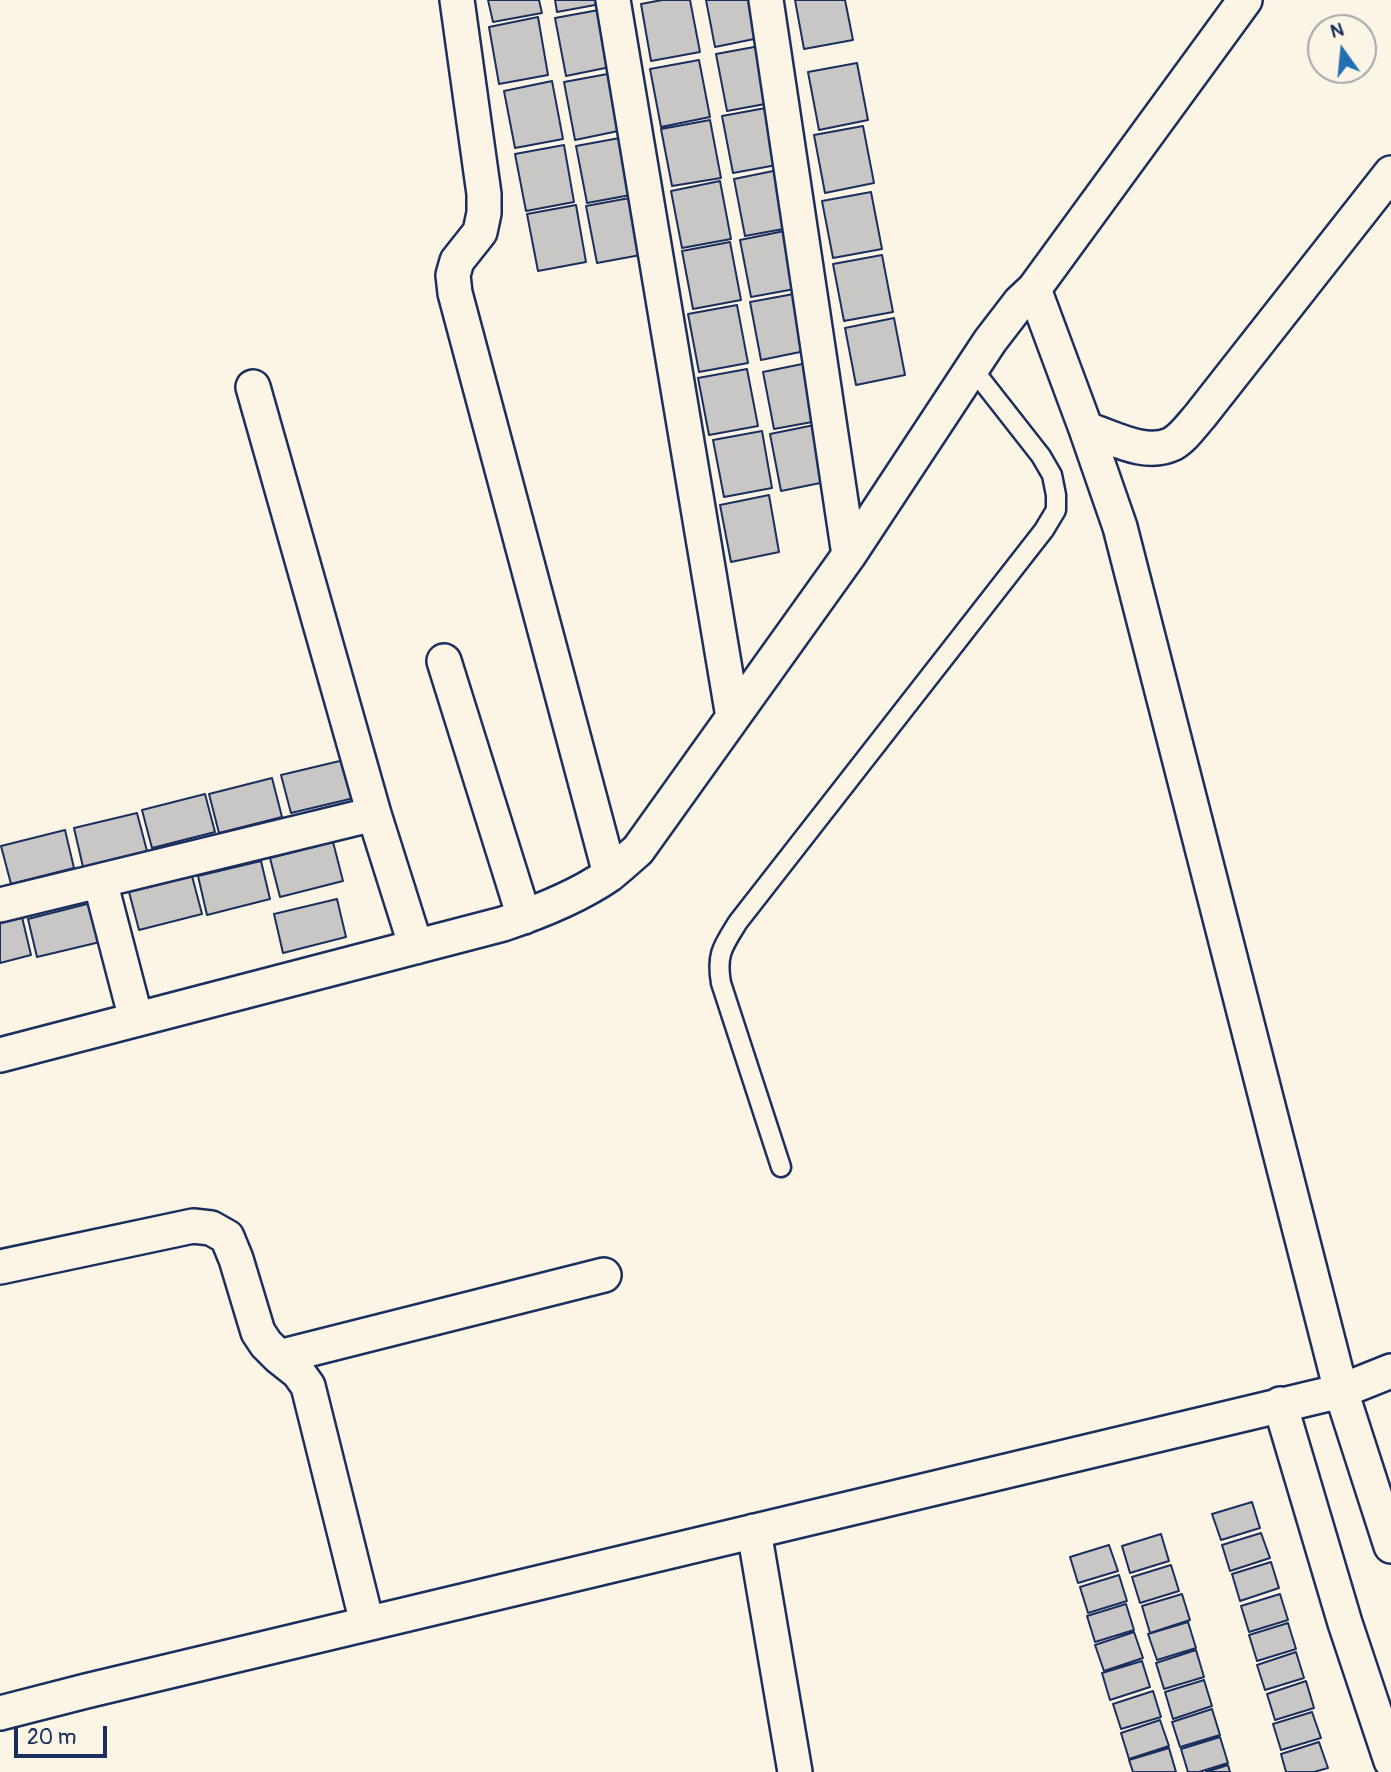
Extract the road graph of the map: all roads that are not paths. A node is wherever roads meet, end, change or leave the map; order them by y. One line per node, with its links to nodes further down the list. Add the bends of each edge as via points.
1 (457, 0): 14 (street, via 484,213 480,232 457,261 455,293)
2 (613, 0): 12 (street)
3 (766, 0): 10 (street)
4 (1245, 0): 6 (street)
5 (1391, 173): 9 (street, via 1174,443 1141,447)
6 (1027, 295): 7 (street); 9 (street)
7 (981, 355): 10 (street); 21 (lane, via 1052,475 1056,510 722,948 721,983)
8 (253, 387): 13 (street)
9 (1086, 429): 26 (street, via 1132,569)
10 (849, 555): 12 (street)
11 (444, 661): 17 (street)
12 (733, 717): 14 (street, via 638,849)
13 (374, 814): 15 (street); 18 (street)
14 (610, 874): 17 (street, via 584,891)
15 (100, 881): 16 (street); 19 (street)
16 (0, 905)
17 (524, 917): 18 (street)
18 (416, 947): 19 (street)
19 (136, 1019): 20 (street)
20 (0, 1055)
21 (781, 1167)
22 (0, 1267): 24 (street, via 193,1226 211,1228 227,1237 258,1332)
23 (604, 1275): 24 (street)
24 (279, 1357): 30 (street, via 308,1386)
25 (1391, 1371): 26 (street)
26 (1341, 1391): 27 (street); 29 (street)
27 (1280, 1404): 28 (street); 32 (street)
28 (754, 1531): 30 (street); 33 (street)
29 (1391, 1546)
30 (367, 1623): 31 (street)
31 (0, 1713)
32 (1391, 1761)
33 (795, 1772)

